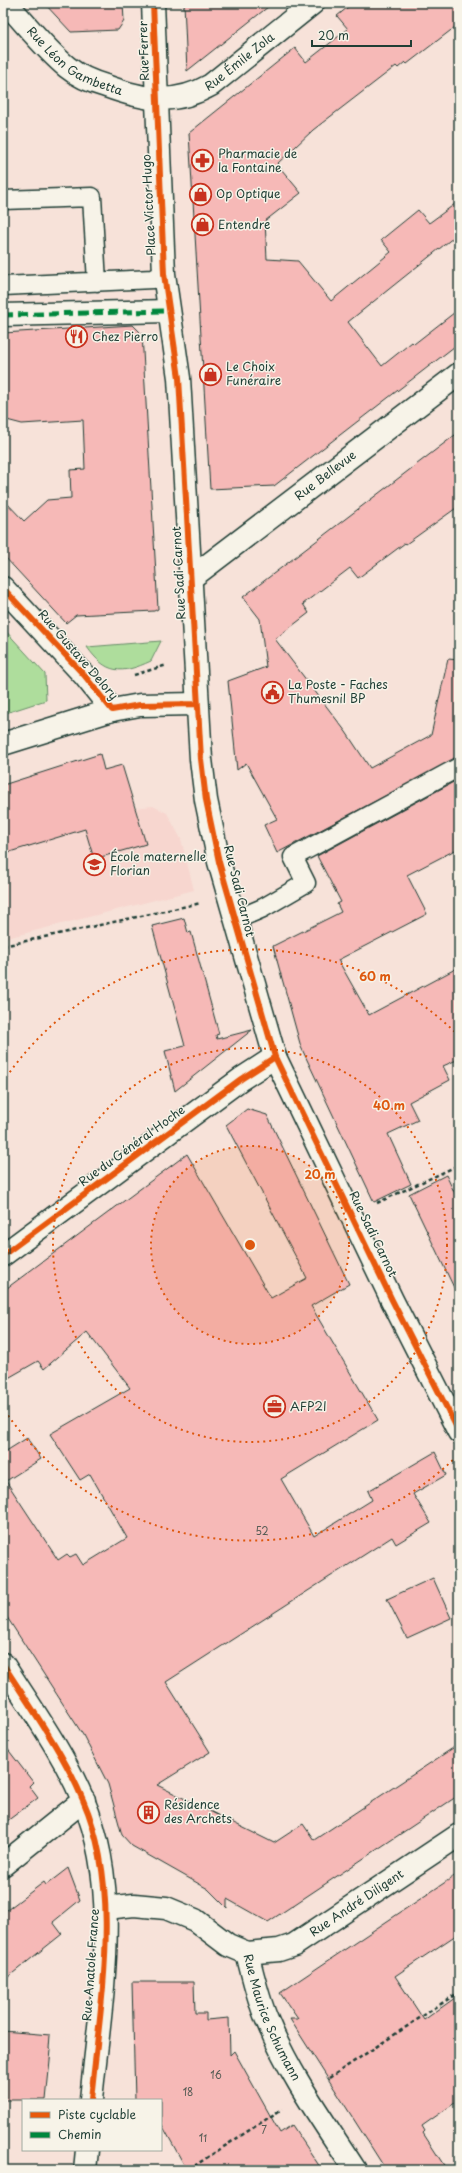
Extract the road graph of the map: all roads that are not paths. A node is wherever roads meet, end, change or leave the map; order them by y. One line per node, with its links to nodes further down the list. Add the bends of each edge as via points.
1 (6, 3): 4 (street, Rue Léon Gambetta, via 68,68 80,76 143,98)
2 (153, 3): 4 (street, Rue Ferrer)
3 (313, 3): 4 (street, Rue Émile Zola, via 211,85 187,96)
4 (157, 98): 6 (street, Place Victor Hugo)
5 (3, 200): 7 (lane, via 92,196)
6 (164, 274): 7 (lane, via 153,279); 9 (street, Place Victor Hugo)
7 (97, 282): 8 (lane)
8 (3, 286)
9 (168, 311): 10 (street); 12 (street, Rue Sadi Carnot, via 179,378)
10 (3, 315)
11 (459, 374): 12 (street, Rue Bellevue)
12 (192, 578): 14 (street, Rue Sadi Carnot)
13 (3, 588): 15 (street, Rue Gustave Delory, via 84,675)
14 (197, 704): 15 (street, Rue Gustave Delory, via 140,705); 18 (street, Rue Sadi Carnot, via 204,784 219,862)
15 (112, 710): 16 (street)
16 (3, 744)
17 (459, 767): 18 (lane, via 293,857 306,883 263,908)
18 (235, 920): 19 (street, Rue Sadi Carnot)
19 (274, 1057): 20 (street, Rue du Général Hoche, via 235,1083); 21 (street, Rue Sadi Carnot)
20 (3, 1255)
21 (459, 1432)
22 (3, 1664): 23 (street, Rue Anatole France, via 64,1762)
23 (84, 1800): 25 (street); 26 (street, Rue Anatole France, via 102,1863)
24 (459, 1835): 27 (street, Rue André Diligent, via 294,1945)
25 (3, 1865)
26 (106, 1908): 27 (street, Rue Maurice Schumann, via 134,1905 166,1908 195,1920 228,1945); 28 (street, Rue Anatole France)
27 (247, 1953): 31 (street, Rue Maurice Schumann, via 260,2002 275,2040)
28 (91, 2099)
29 (87, 2151): 30 (street)
30 (85, 2170)
31 (355, 2170)

